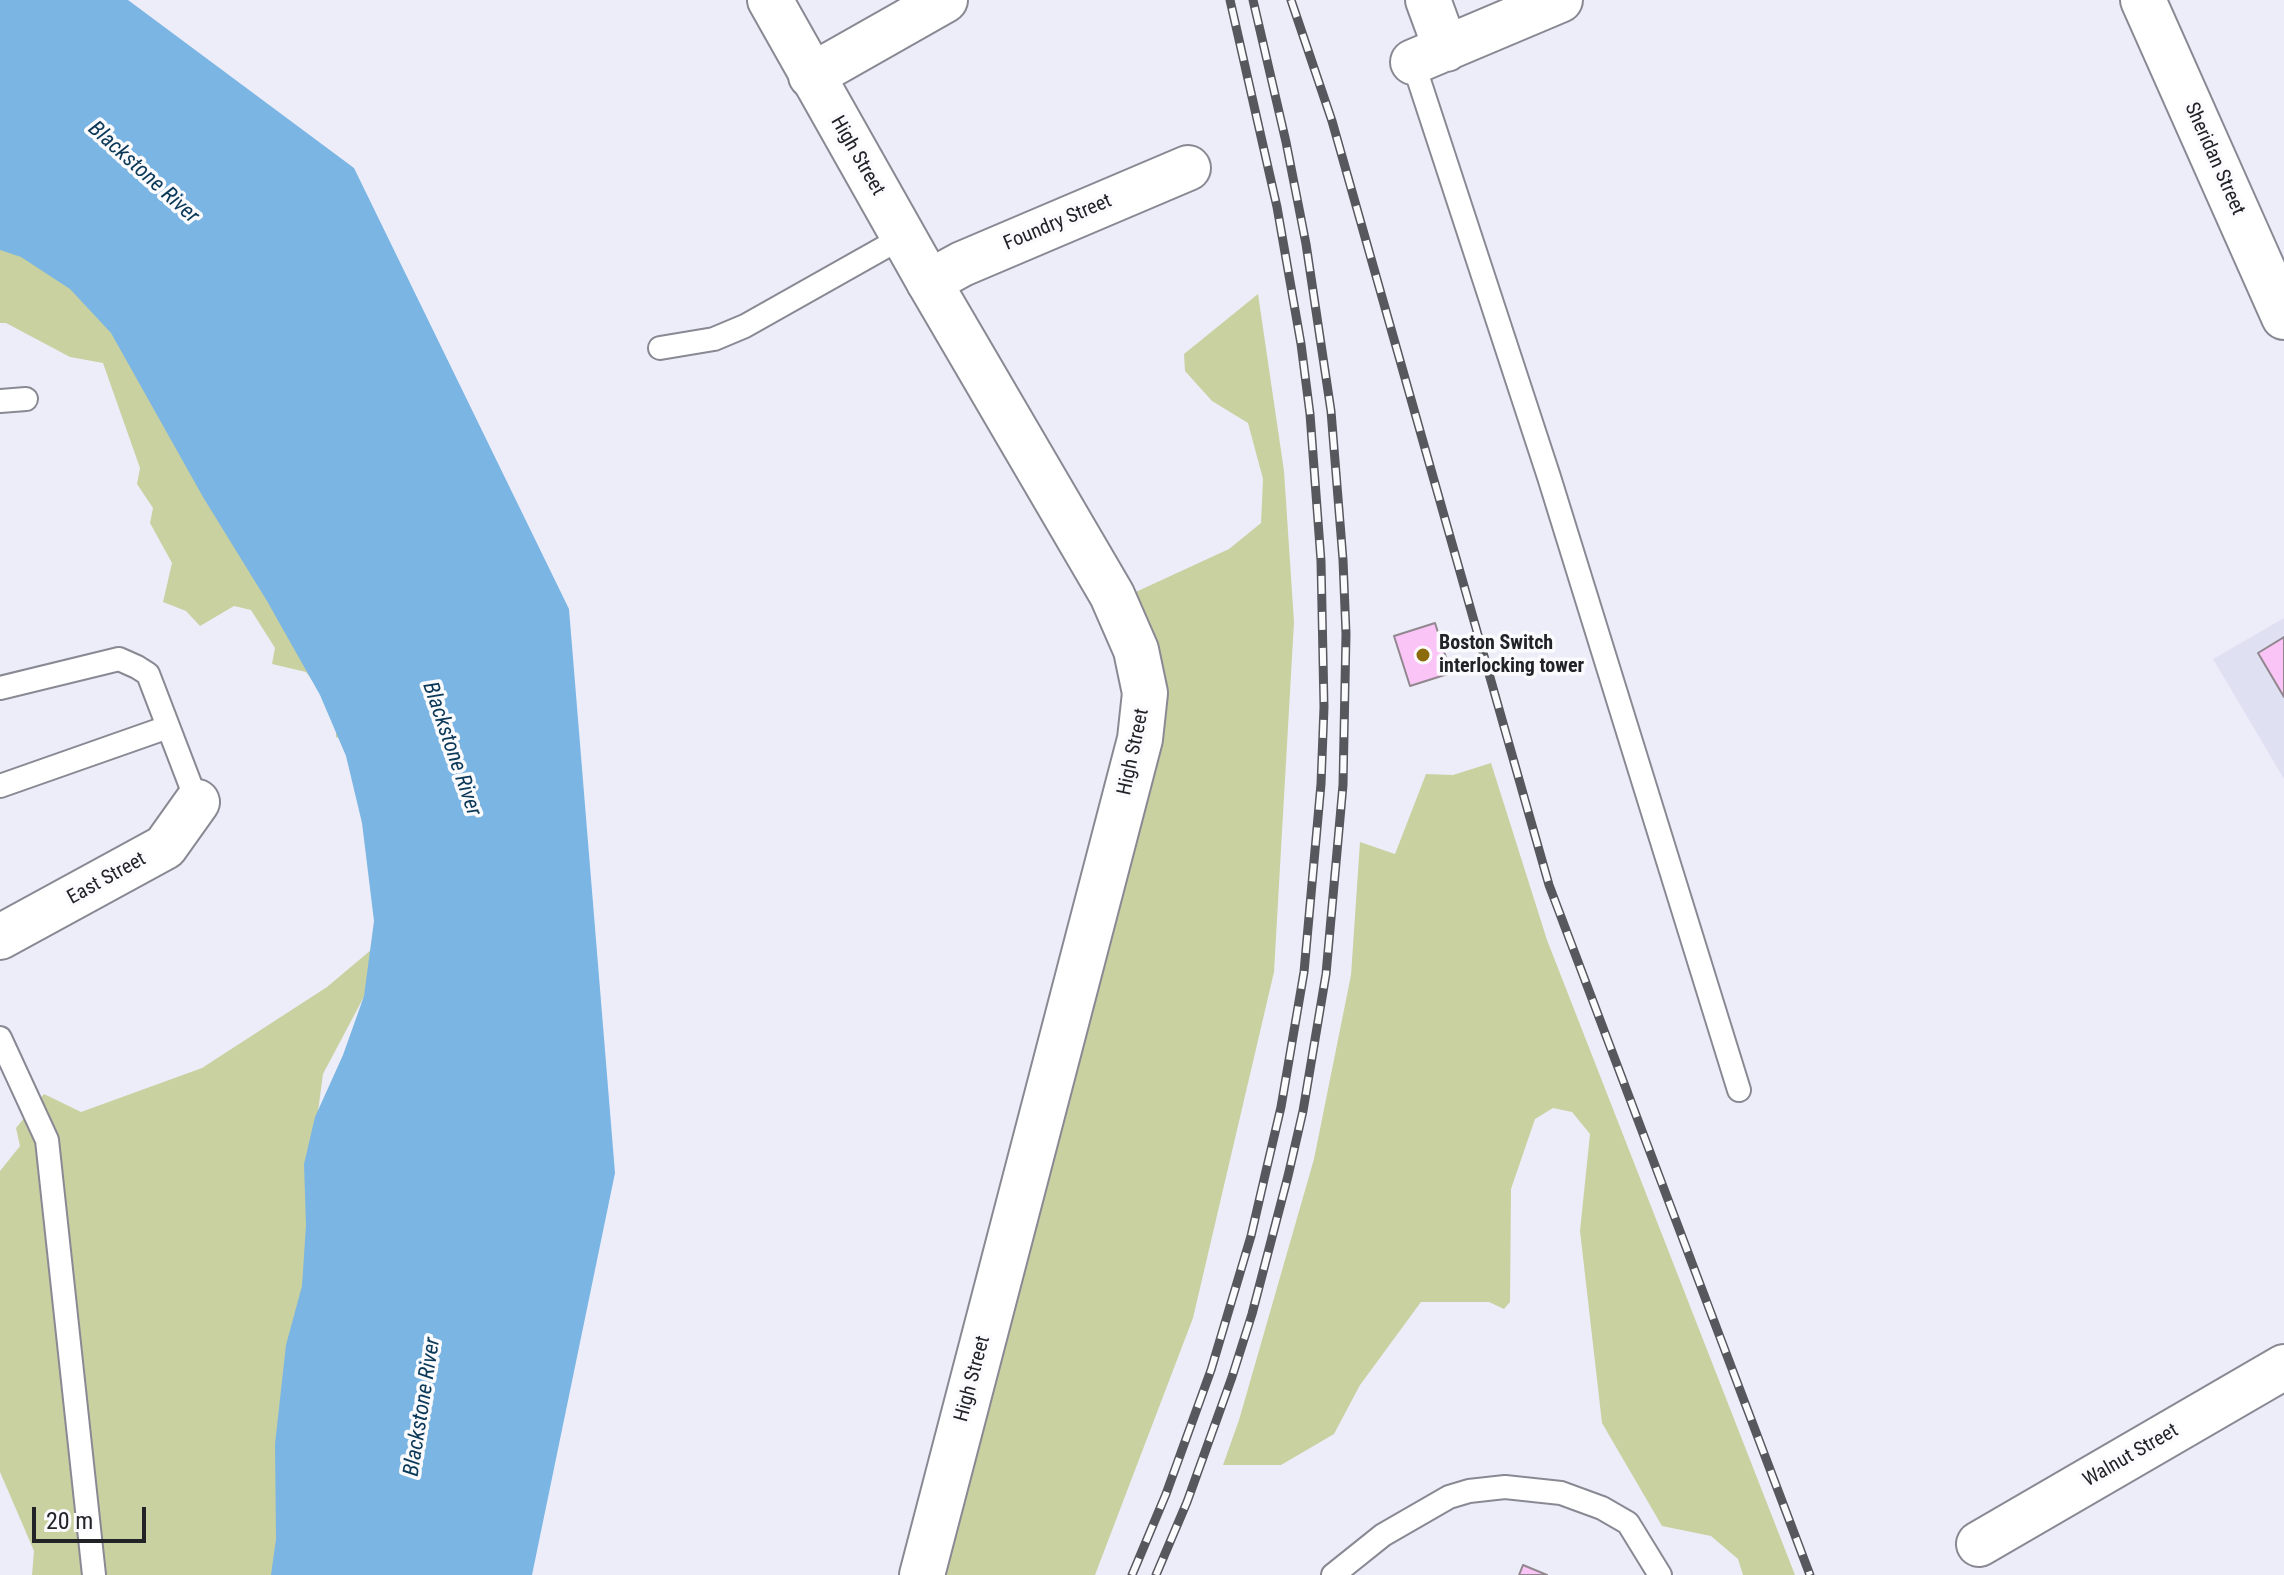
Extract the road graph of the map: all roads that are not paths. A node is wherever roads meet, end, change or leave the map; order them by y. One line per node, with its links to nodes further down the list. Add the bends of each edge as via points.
1 (770, 0): 7 (street, High Street)
2 (945, 0): 7 (street)
3 (1428, 0): 6 (street)
4 (1560, 0): 6 (street)
5 (2143, 0): 11 (street, Sheridan Street)
6 (1430, 55): 21 (lane, via 1553,489)
7 (811, 76): 9 (street, High Street)
8 (1188, 168): 10 (street, Foundry Street)
9 (903, 237): 10 (street, High Street); 12 (lane, via 745,326 714,339)
10 (929, 282): 25 (street, High Street, via 1112,595 1136,650 1145,693 1136,754)
11 (2284, 317)
12 (660, 348)
13 (26, 399): 14 (lane)
14 (0, 401)
15 (0, 688): 16 (lane, via 119,659 148,674)
16 (168, 727): 17 (lane); 18 (lane)
17 (0, 786)
18 (197, 802): 19 (street, East Street, via 165,847)
19 (0, 937)
20 (0, 1038): 24 (lane, via 47,1140)
21 (1739, 1090)
22 (2284, 1367): 23 (street, Walnut Street)
23 (1979, 1544)
24 (94, 1575)
25 (922, 1575)
26 (1333, 1575): 27 (lane, via 1383,1535 1449,1497 1505,1487 1561,1493 1602,1508 1628,1523)
27 (1660, 1575)

